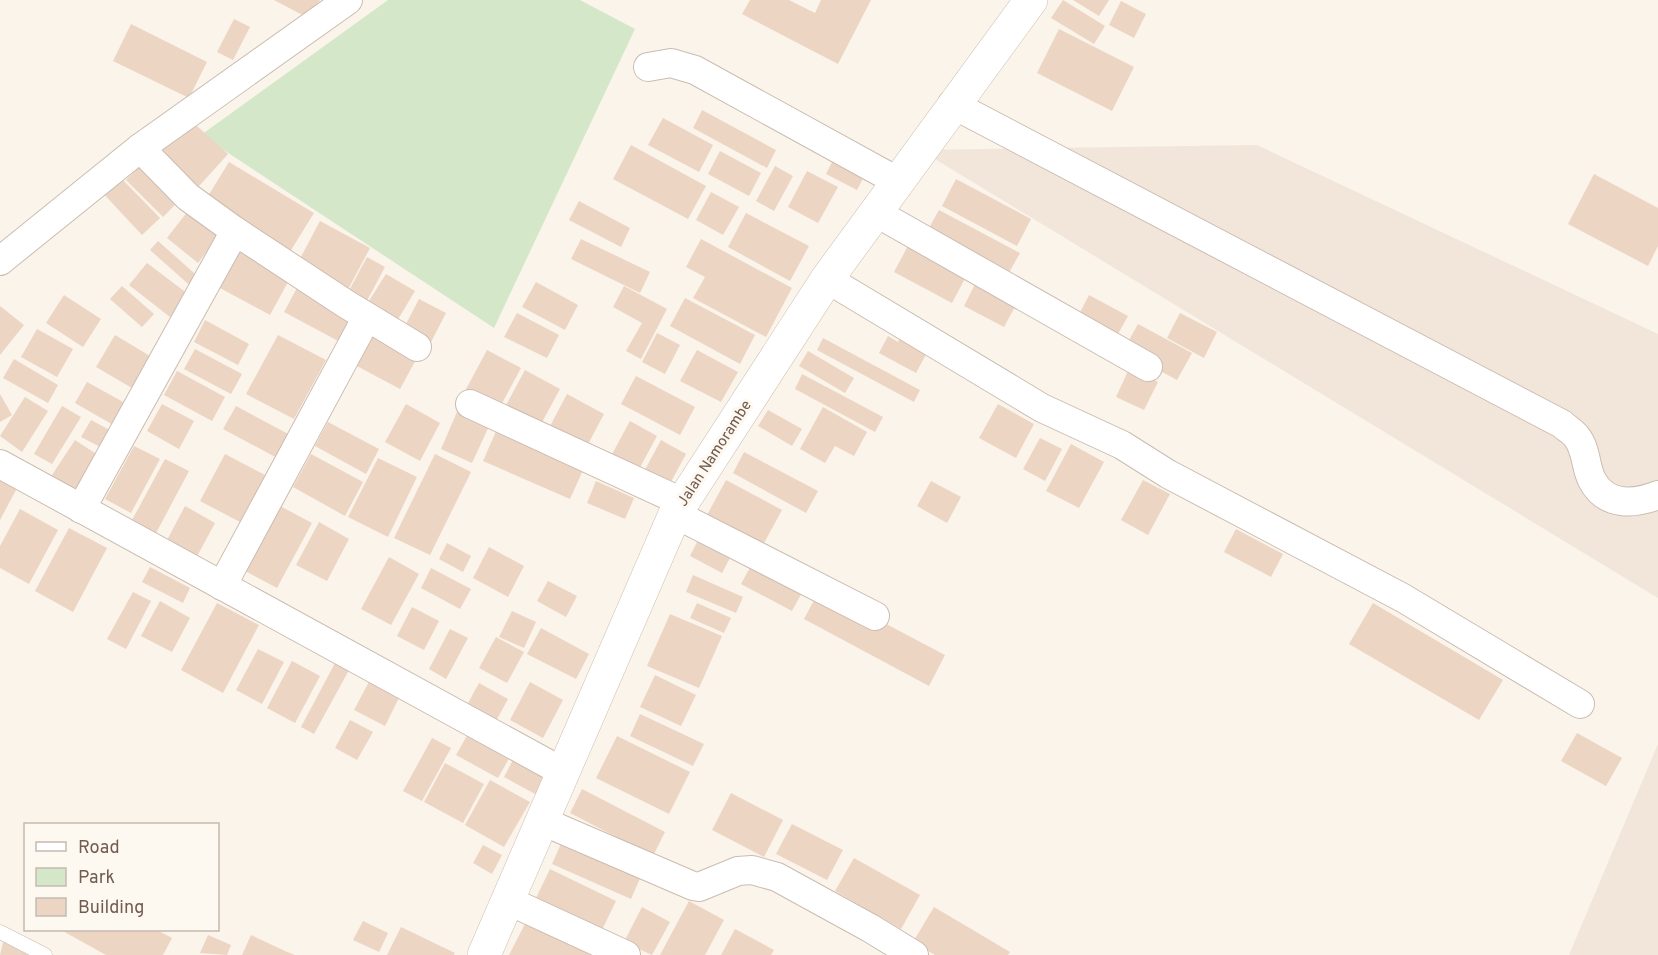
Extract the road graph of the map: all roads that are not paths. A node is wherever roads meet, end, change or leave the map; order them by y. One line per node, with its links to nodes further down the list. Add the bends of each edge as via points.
1 (348, 0): 5 (street)
2 (1031, 0): 4 (main road, Jalan Namorambe)
3 (648, 67): 6 (street, via 671,63 695,70)
4 (952, 104): 6 (main road, Jalan Namorambe); 16 (street, via 1562,424 1577,436 1593,481 1607,496 1620,502 1641,502)
5 (140, 148): 8 (street, via 188,197); 9 (street)
6 (897, 181): 7 (main road, Jalan Namorambe)
7 (875, 212): 10 (main road, Jalan Namorambe); 13 (street)
8 (235, 231): 11 (street); 18 (street)
9 (0, 261)
10 (827, 279): 17 (main road, Jalan Namorambe); 21 (street, via 1042,408 1122,445 1168,474 1403,598)
11 (366, 317): 12 (street); 19 (street)
12 (417, 347)
13 (1148, 367)
14 (470, 404): 17 (street)
15 (0, 464): 18 (street)
16 (1658, 495)
17 (678, 508): 20 (street); 22 (main road, Jalan Namorambe)
18 (81, 509): 19 (street)
19 (222, 586): 22 (street)
20 (875, 616)
21 (1580, 704)
22 (562, 772): 23 (main road, Jalan Namorambe)
23 (542, 821): 24 (main road, Jalan Namorambe); 29 (street, via 693,886 738,871 752,870 777,877)
24 (507, 900): 27 (main road, Jalan Namorambe); 28 (street)
25 (0, 932): 26 (lane)
26 (45, 955)
27 (484, 955)
28 (626, 955)
29 (914, 955)

